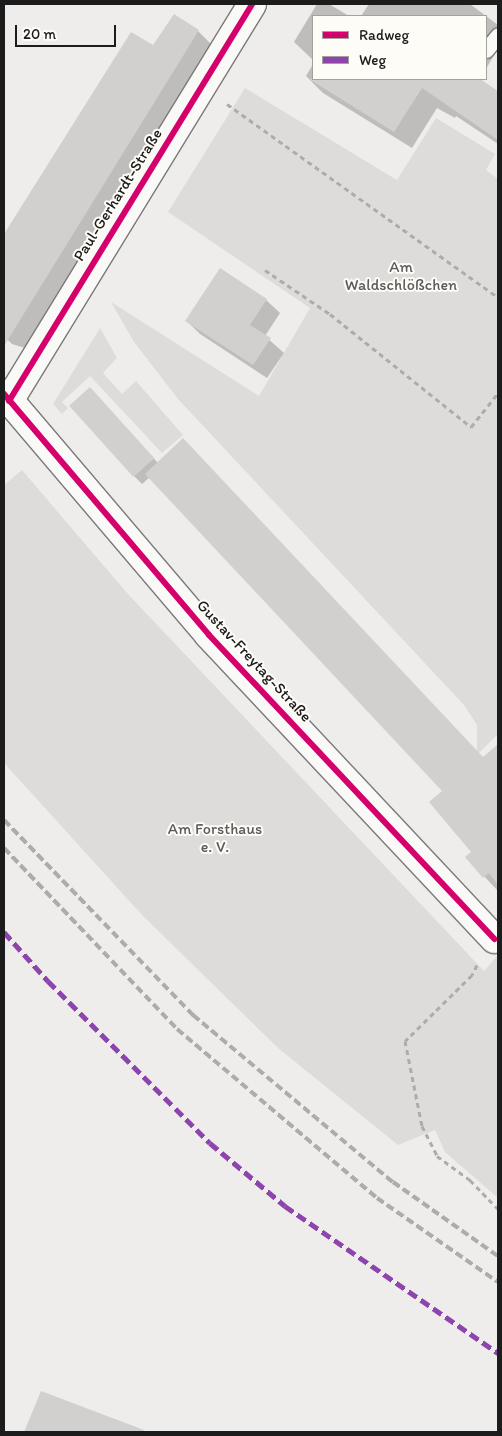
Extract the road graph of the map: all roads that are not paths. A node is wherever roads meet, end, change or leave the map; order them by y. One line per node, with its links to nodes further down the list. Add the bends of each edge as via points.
1 (252, 4): 4 (street, Paul-Gerhardt-Straße)
2 (498, 35): 3 (lane)
3 (487, 49)
4 (6, 397): 5 (street, Gustav-Freytag-Straße, via 209,635)
5 (494, 938)

